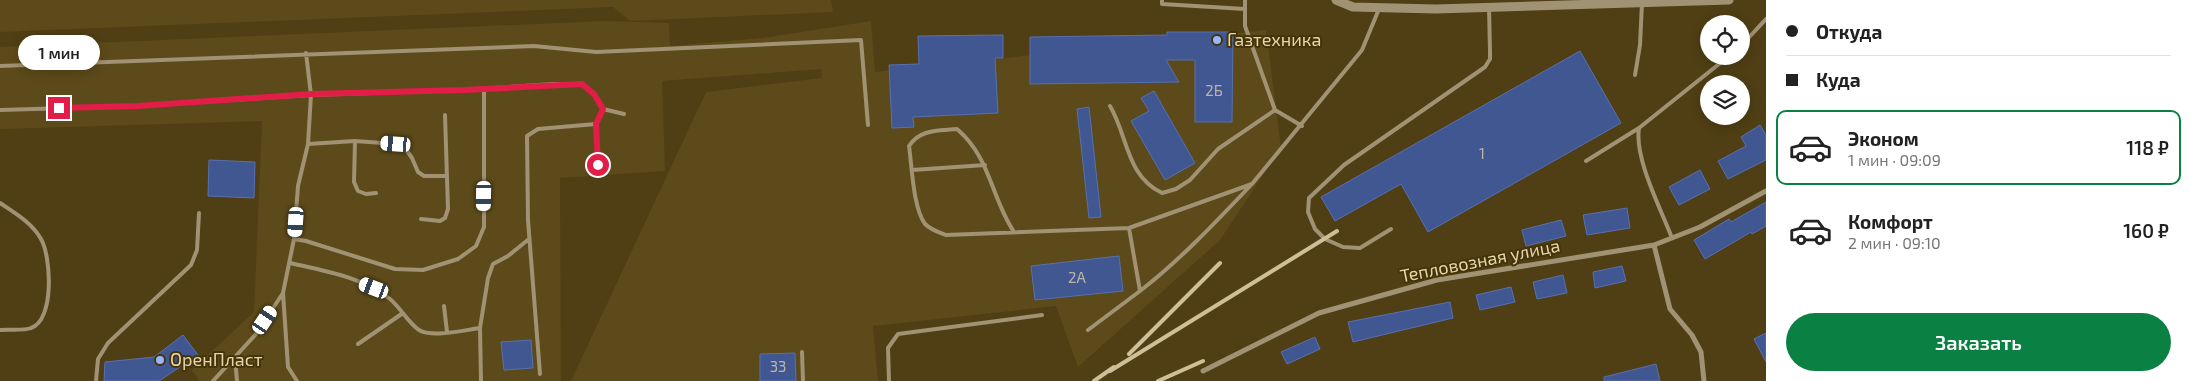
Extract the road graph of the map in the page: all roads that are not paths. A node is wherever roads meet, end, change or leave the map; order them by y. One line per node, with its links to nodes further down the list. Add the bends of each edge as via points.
1 (1162, 0): 8 (lane, via 1162,4)
2 (1245, 0): 8 (lane)
3 (1336, 0): 7 (street, via 1353,7)
4 (1729, 0): 5 (street)
5 (1642, 3): 6 (street); 14 (lane)
6 (1489, 7): 7 (street); 41 (lane, via 1490,59 1485,68 1344,165 1310,198 1308,212 1315,229 1325,239 1343,247 1360,248)
7 (1380, 8): 25 (lane, via 1362,50)
8 (1245, 9): 20 (lane, via 1245,26)
9 (1766, 19): 10 (lane)
10 (1750, 36)
11 (306, 53): 13 (lane); 16 (lane); 24 (lane, via 534,46 596,52 861,40)
12 (1718, 65): 26 (lane)
13 (0, 66)
14 (1635, 75)
15 (484, 89): 16 (lane); 18 (lane, via 582,84 594,94); 44 (lane, via 484,227 476,246 458,259 423,270 395,269)
16 (311, 94): 19 (lane, via 137,106); 28 (lane)
17 (1110, 106): 20 (lane, via 1141,178 1150,188 1162,193 1190,180 1218,149)
18 (603, 109): 22 (lane); 23 (lane)
19 (0, 110)
20 (1275, 110): 25 (lane)
21 (445, 114): 33 (lane)
22 (624, 114)
23 (596, 124): 30 (lane); 45 (lane, via 538,129 527,136)
24 (868, 125)
25 (1302, 126): 34 (lane)
26 (1639, 128): 29 (lane); 43 (lane, via 1639,154)
27 (355, 141): 28 (lane); 33 (lane, via 396,144 405,148 418,172 424,176); 36 (lane, via 354,182 358,192)
28 (308, 144): 44 (lane, via 298,186)
29 (1586, 161)
30 (598, 165)
31 (985, 166): 32 (lane); 32 (lane, via 969,140 956,129 928,131 914,138 909,146); 42 (lane)
32 (912, 170): 42 (lane, via 919,212 934,231 946,235)
33 (446, 176): 39 (lane, via 448,210 445,218 440,221)
34 (1252, 184): 40 (lane); 48 (lane, via 1198,241)
35 (1766, 191): 43 (street, Тепловозная улица, via 1700,227)
36 (376, 193)
37 (0, 203): 54 (lane, via 18,214 42,239 47,256 48,305 42,319 32,328)
38 (199, 212): 62 (lane, via 197,250 191,265 108,343 98,359)
39 (421, 219)
40 (1128, 228): 42 (lane); 48 (lane)
41 (1391, 229)
42 (1014, 232)
43 (1672, 238): 46 (street, Тепловозная улица)
44 (294, 239): 47 (lane)
45 (529, 239): 53 (lane, via 494,264 488,278); 61 (lane)
46 (1654, 244): 60 (street, Тепловозная улица, via 1437,280 1319,313); 69 (street, via 1670,309 1692,335 1701,352)
47 (290, 262): 49 (lane); 51 (lane, via 340,274 374,288)
48 (1140, 291): 55 (lane)
49 (283, 293): 59 (lane, via 256,334); 65 (lane, via 288,367)
50 (444, 306): 56 (lane)
51 (404, 313): 56 (lane, via 419,330 432,334); 57 (lane)
52 (1042, 315): 68 (lane, via 898,334 888,348)
53 (480, 328): 56 (lane); 66 (lane)
54 (0, 330)
55 (1088, 330)
56 (447, 332)
57 (358, 344)
58 (802, 352): 67 (lane)
59 (235, 358): 63 (lane); 64 (lane)
60 (1203, 371)
61 (540, 374)
62 (96, 381)
63 (213, 381)
64 (237, 381)
65 (297, 381)
66 (481, 381)
67 (803, 381)
68 (889, 381)
69 (1704, 381)

